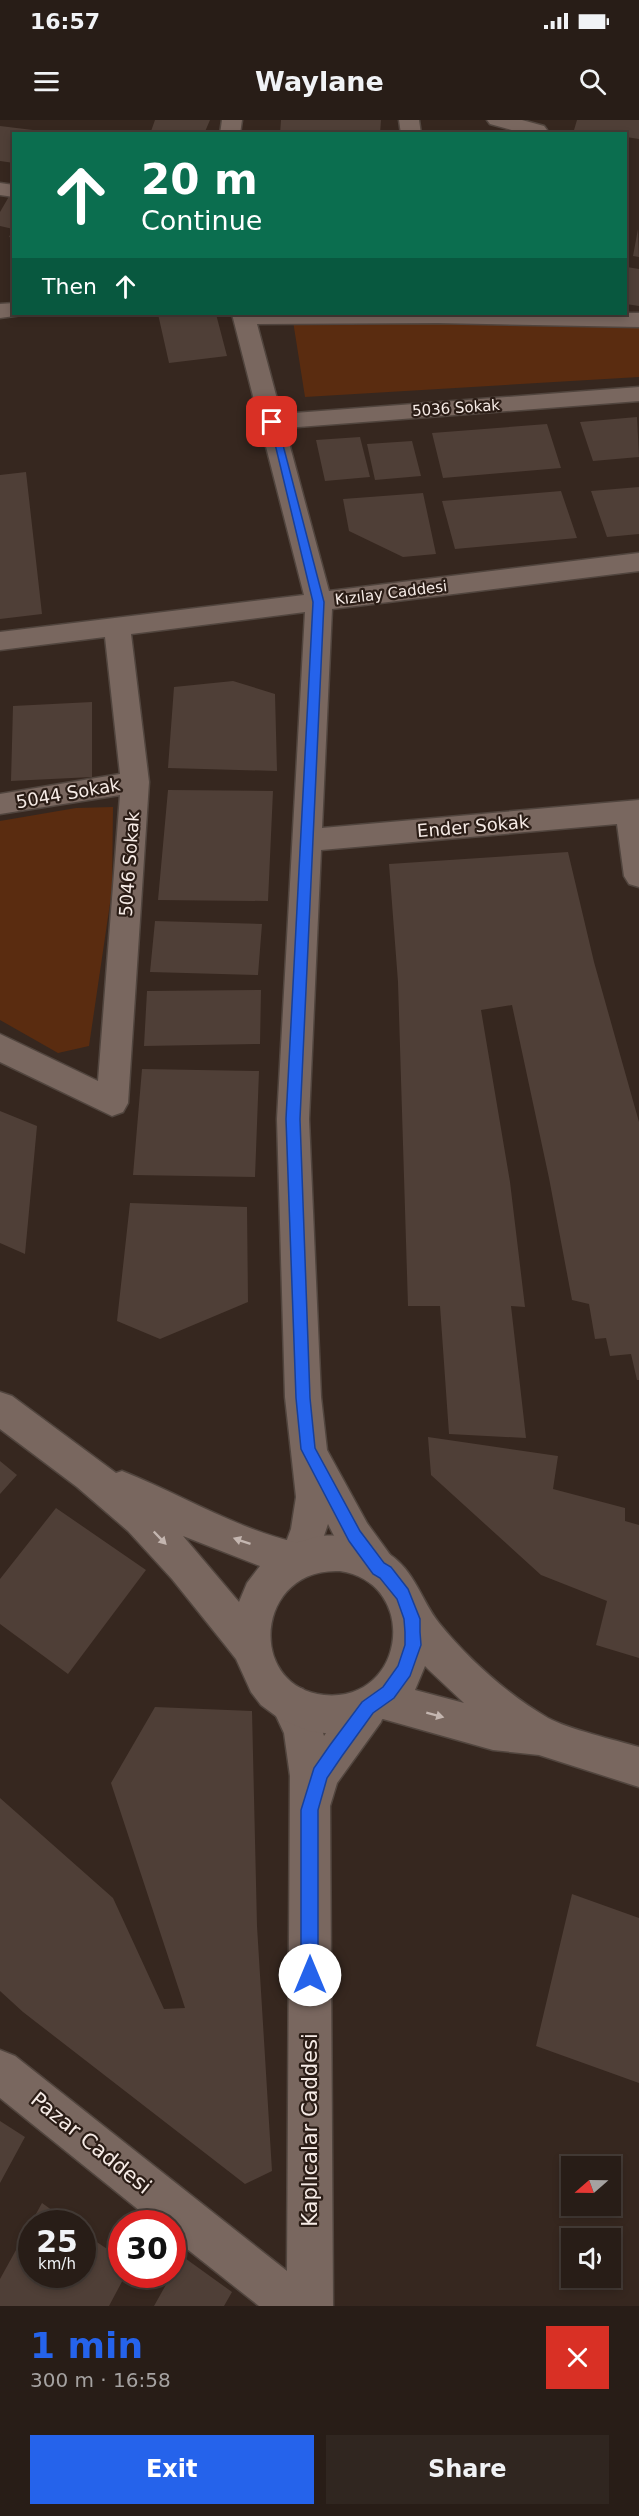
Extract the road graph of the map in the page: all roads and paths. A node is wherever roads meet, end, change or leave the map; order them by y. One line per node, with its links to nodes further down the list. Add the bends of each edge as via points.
1 (497, 120): 2 (street)
2 (537, 128)
3 (243, 315): 4 (street); 7 (street)
4 (438, 315): 5 (street)
5 (639, 320)
6 (639, 394): 7 (street, 5036 Sokak)
7 (272, 422): 9 (street)
8 (639, 562): 9 (street, Kızılay Caddesi)
9 (319, 602): 10 (street, Kızılay Caddesi); 15 (street)
10 (117, 627): 11 (street, Kızılay Caddesi); 12 (street, 5046 Sokak)
11 (0, 641)
12 (135, 782): 13 (street, 5044 Sokak); 17 (street, 5046 Sokak, via 112,1103)
13 (0, 804)
14 (634, 811): 15 (street, Ender Sokak); 16 (street)
15 (307, 840): 19 (street, via 293,1119)
16 (639, 876)
17 (0, 1047)
18 (0, 1408): 20 (street)
19 (308, 1449): 21 (street, via 314,1497 309,1530); 22 (street, via 354,1536)
20 (85, 1471): 21 (street, one-way to 20, via 212,1531); 24 (street, one-way to 24, via 140,1518 190,1570)
21 (298, 1561): 22 (street, via 310,1555 337,1552 362,1559); 24 (street, via 286,1566 267,1584 254,1608)
22 (378, 1569): 23 (street, via 402,1594)
23 (412, 1619): 26 (street, via 413,1645 405,1670 389,1693); 27 (street, via 443,1658 478,1690)
24 (252, 1649): 25 (street, via 254,1661 268,1685)
25 (289, 1703): 26 (street, via 314,1713 341,1715); 29 (street, Kaplıcalar Caddesi, via 303,1728 310,1776)
26 (373, 1703): 27 (street, one-way to 27, via 493,1731); 29 (street, via 320,1774)
27 (539, 1735): 28 (street)
28 (639, 1767)
29 (309, 1810): 32 (street, Kaplıcalar Caddesi)
30 (0, 2071): 31 (street, Pazar Caddesi)
31 (295, 2306)
32 (310, 2306)

